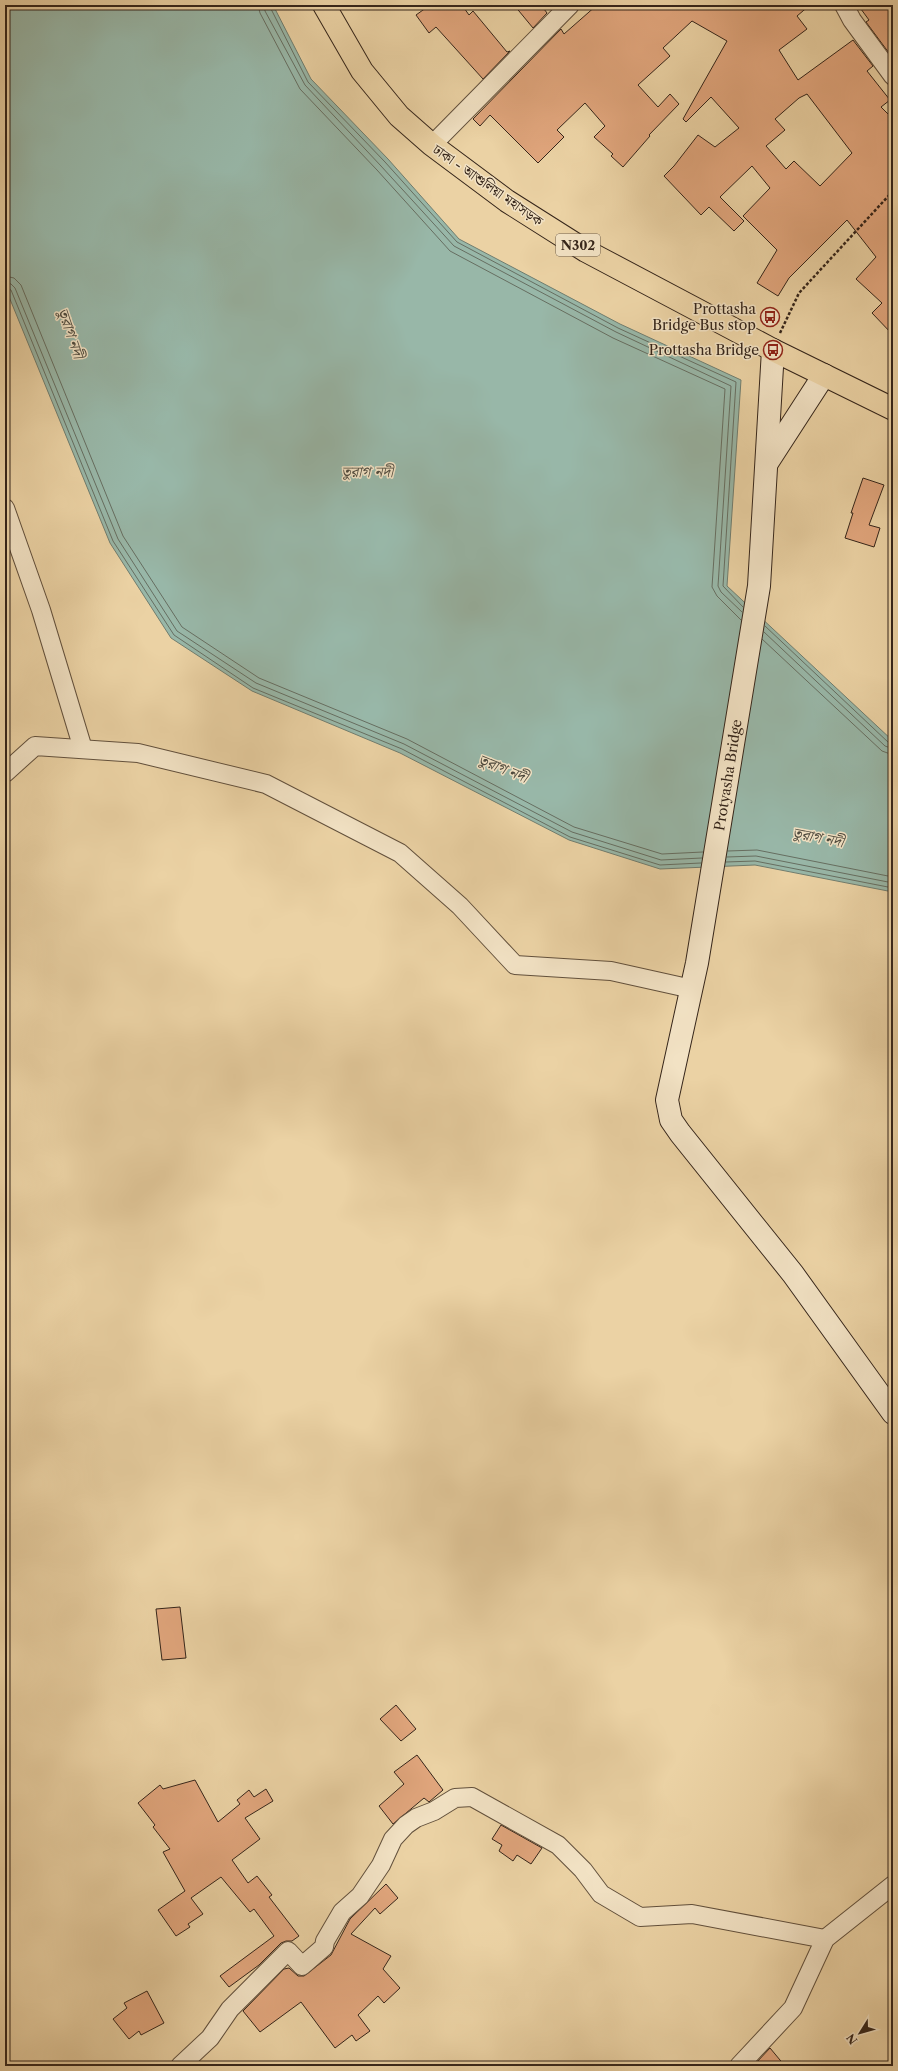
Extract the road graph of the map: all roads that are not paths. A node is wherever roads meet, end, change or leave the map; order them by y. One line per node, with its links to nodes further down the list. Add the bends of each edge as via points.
1 (324, 5): 5 (highway, ঢাকা - আশুলিয়া মহাসড়ক / N302, via 362,71 399,116)
2 (570, 5): 5 (street)
3 (844, 5): 4 (street)
4 (893, 76)
5 (432, 145): 6 (highway, ঢাকা - আশুলিয়া মহাসড়ক / N302, via 507,201 586,250)
6 (773, 350): 7 (highway, ঢাকা - আশুলিয়া মহাসড়ক / N302); 9 (street, Protyasha Bridge)
7 (824, 375): 8 (highway, ঢাকা - আশুলিয়া মহাসড়ক / N302); 9 (street)
8 (893, 409)
9 (766, 464): 13 (street, Protyasha Bridge, via 758,586)
10 (5, 508): 11 (street, via 41,610)
11 (83, 749): 12 (street, via 35,746); 13 (street, via 138,753 266,784 400,853 460,906 515,965 611,971)
12 (5, 773)
13 (692, 989): 14 (street, Protyasha Bridge, via 667,1100 671,1120 793,1274)
14 (893, 1413)
15 (893, 1885): 16 (street)
16 (824, 1939): 17 (street, via 692,1914 640,1917 601,1894 583,1870 558,1845 472,1797 455,1798 416,1818 393,1839 381,1865 360,1896 342,1912 324,1947 302,1966 288,1950 230,2009 210,2038); 18 (street, via 793,2008)
17 (180, 2066)
18 (739, 2066)

